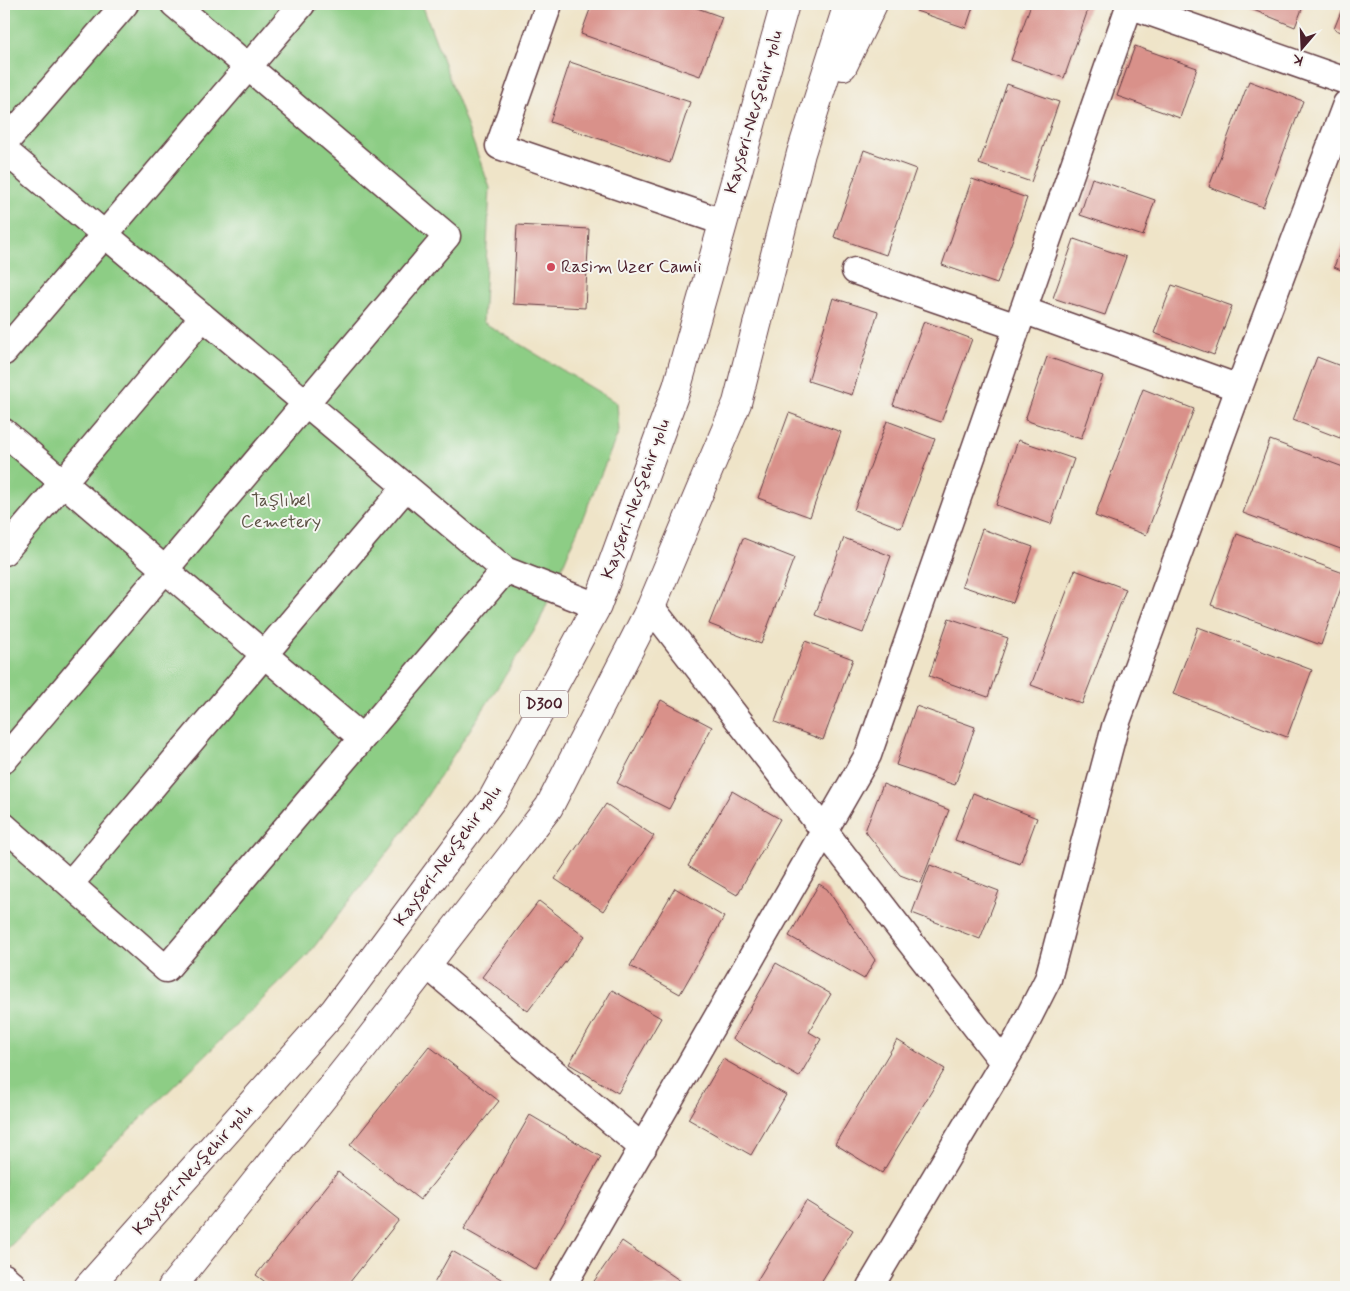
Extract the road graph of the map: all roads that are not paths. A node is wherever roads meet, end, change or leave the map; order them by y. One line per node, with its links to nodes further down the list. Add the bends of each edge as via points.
1 (125, 4): 12 (street)
2 (174, 4): 9 (street)
3 (302, 4): 9 (street)
4 (550, 4): 15 (street, via 499,146)
5 (785, 4): 15 (highway, Kayseri-Nevşehir yolu / D300)
6 (848, 4): 14 (highway, D300)
7 (873, 4): 14 (highway)
8 (1130, 4): 10 (street); 19 (street)
9 (248, 66): 16 (street); 22 (street, via 447,236)
10 (1346, 81)
11 (1346, 104): 21 (street)
12 (4, 144)
13 (4, 150): 16 (street)
14 (801, 153): 30 (highway, D300, via 737,403)
15 (723, 222): 29 (highway, Kayseri-Nevşehir yolu / D300, via 677,387)
16 (104, 234): 18 (street); 20 (street)
17 (855, 271): 19 (street)
18 (203, 317): 22 (street); 24 (street)
19 (1020, 319): 21 (street); 35 (street, via 868,755)
20 (4, 352)
21 (1239, 388): 38 (street, via 1115,727 1048,979)
22 (306, 403): 25 (street); 27 (street)
23 (4, 432): 24 (street)
24 (62, 483): 26 (street); 27 (street)
25 (406, 487): 28 (street); 31 (street)
26 (4, 552)
27 (165, 570): 31 (street); 33 (street)
28 (505, 570): 29 (street); 32 (street)
29 (597, 606): 40 (highway, Kayseri-Nevşehir yolu / D300, via 494,798 334,1011)
30 (651, 607): 35 (street); 37 (highway, D300, via 549,807)
31 (264, 655): 32 (street); 36 (street)
32 (362, 738): 36 (street, via 166,969)
33 (4, 760)
34 (4, 826): 36 (street)
35 (826, 832): 38 (street); 39 (street)
36 (70, 884)
37 (427, 964): 39 (street); 41 (highway, D300)
38 (1003, 1062): 43 (street)
39 (643, 1148): 42 (street)
40 (88, 1287)
41 (172, 1287)
42 (562, 1287)
43 (870, 1287)

